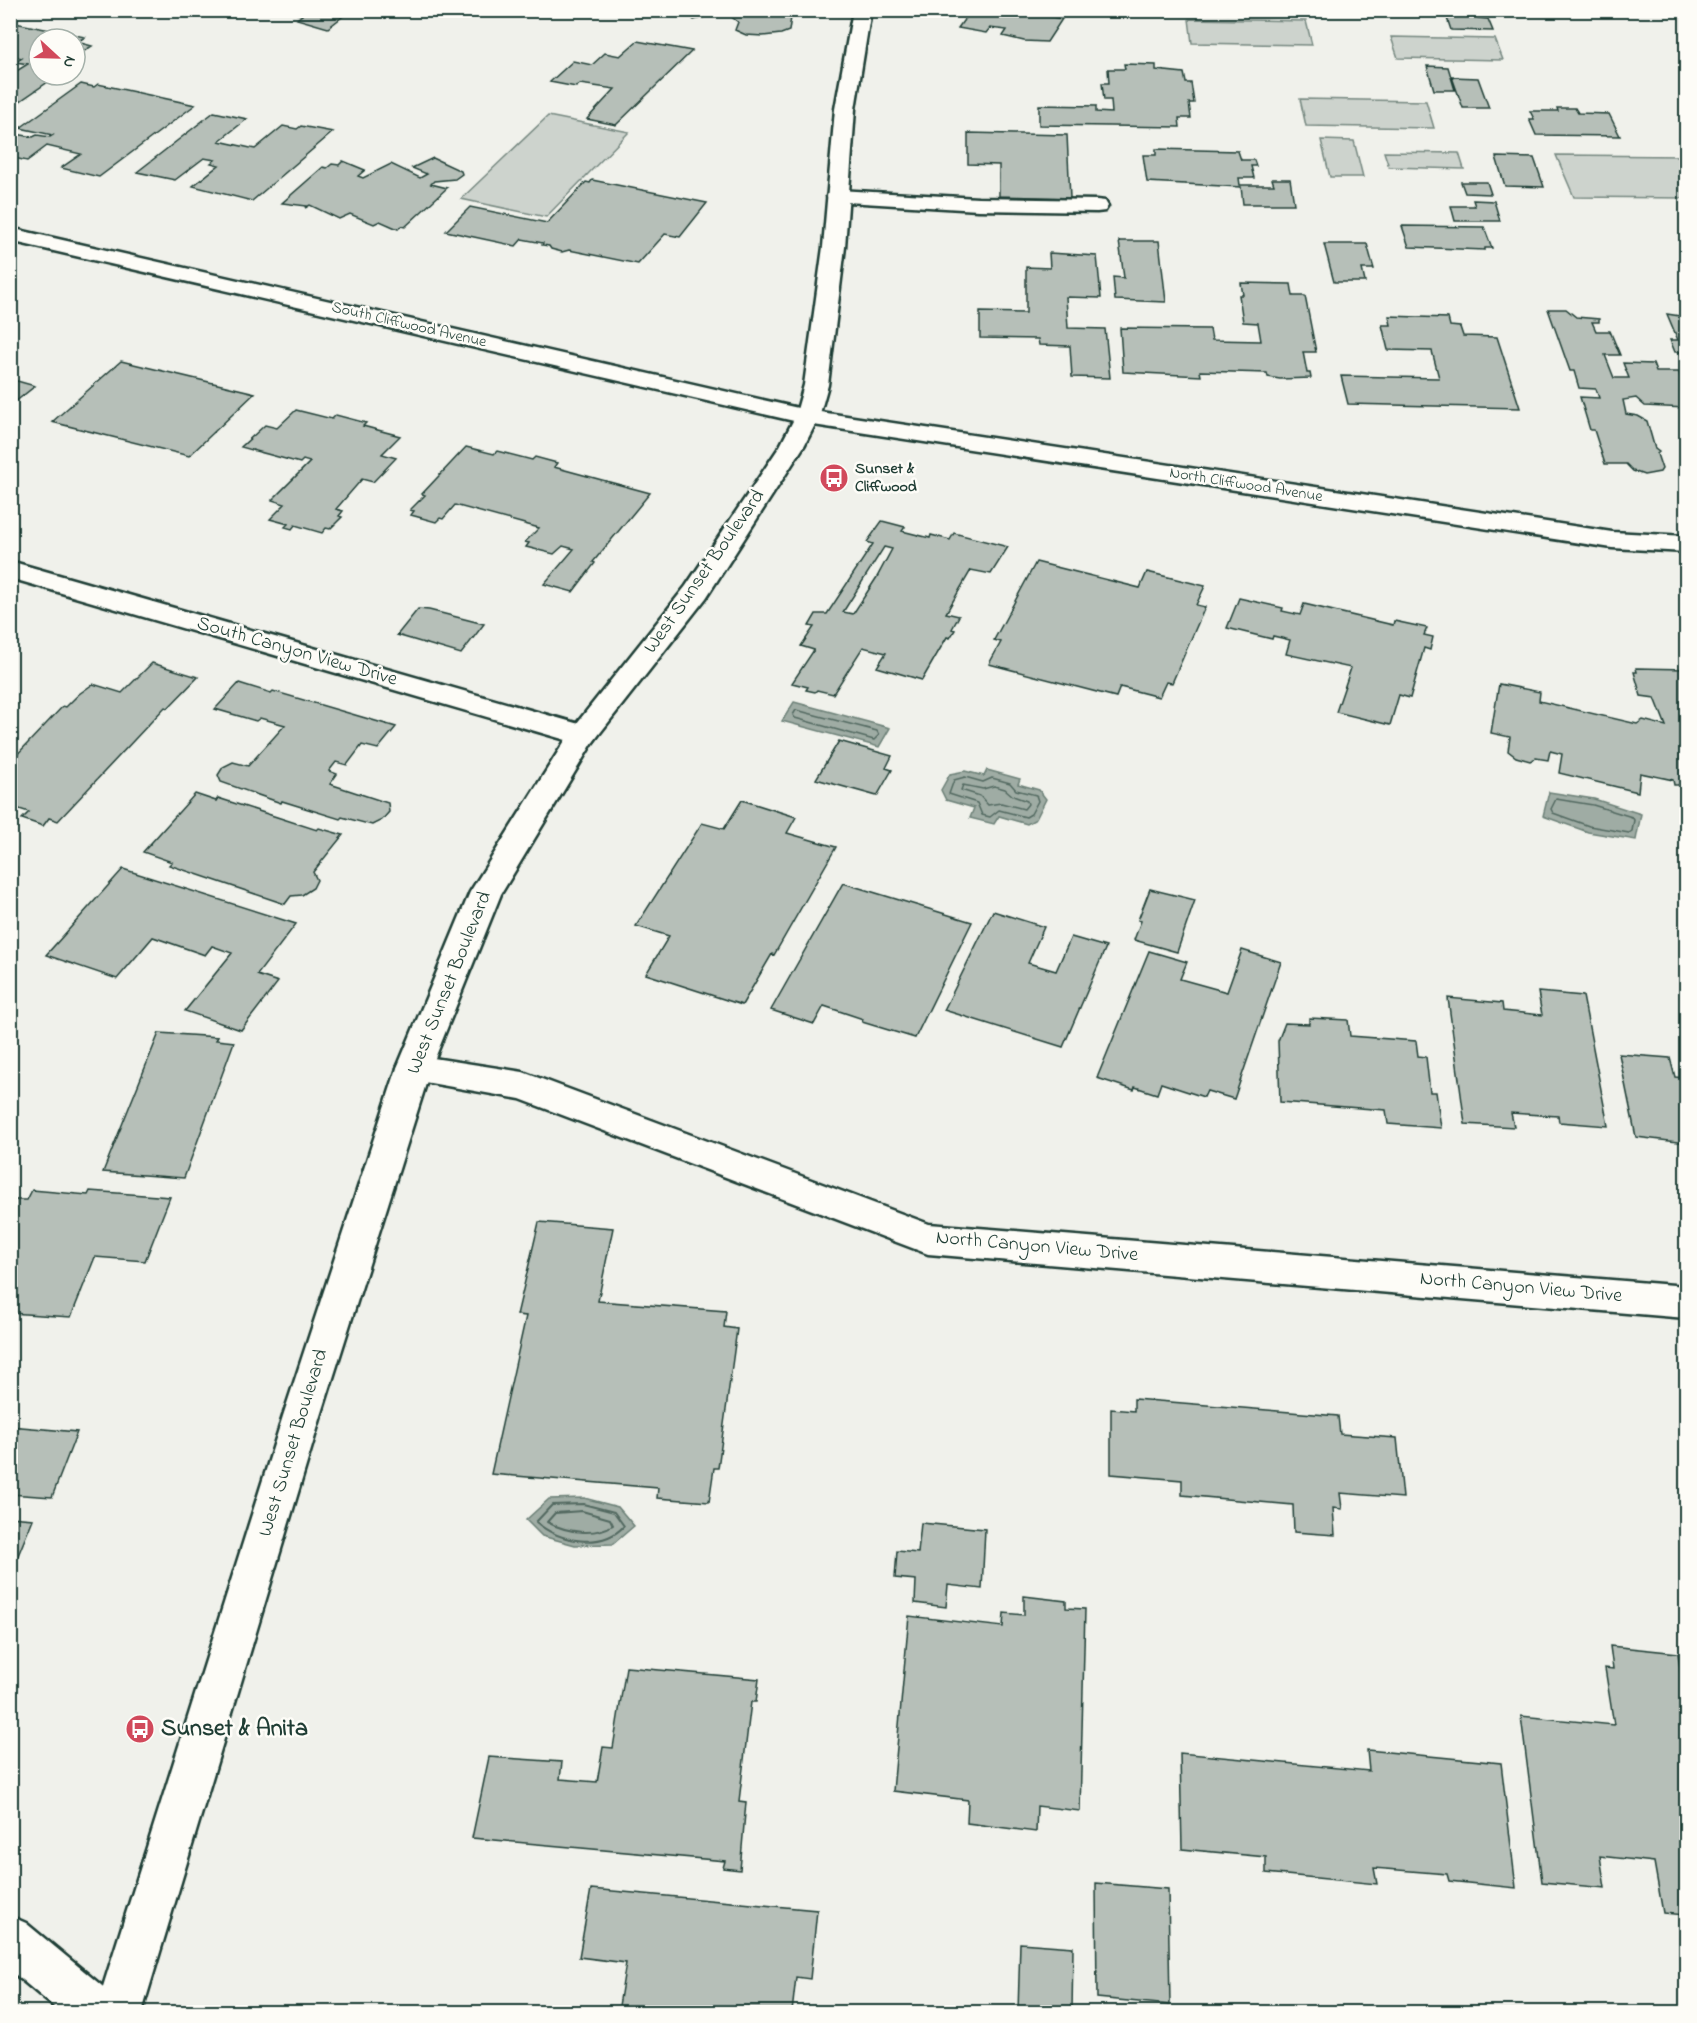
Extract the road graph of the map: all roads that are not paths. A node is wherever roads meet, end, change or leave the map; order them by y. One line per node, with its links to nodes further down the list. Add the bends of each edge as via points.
1 (862, 10): 2 (street, West Sunset Boulevard, via 845,109)
2 (838, 196): 3 (street); 5 (street, West Sunset Boulevard, via 816,385)
3 (1097, 206)
4 (10, 234): 5 (street, South Cliffwood Avenue)
5 (807, 417): 6 (street, North Cliffwood Avenue, via 1612,540); 8 (street, West Sunset Boulevard, via 696,592)
6 (1686, 544)
7 (10, 569): 8 (street, South Canyon View Drive)
8 (583, 735): 9 (street, West Sunset Boulevard, via 486,892)
9 (414, 1068): 10 (street, North Canyon View Drive, via 523,1086 928,1239); 13 (street, West Sunset Boulevard)
10 (1686, 1302)
11 (10, 1939): 12 (street)
12 (96, 2013)
13 (118, 2013)

